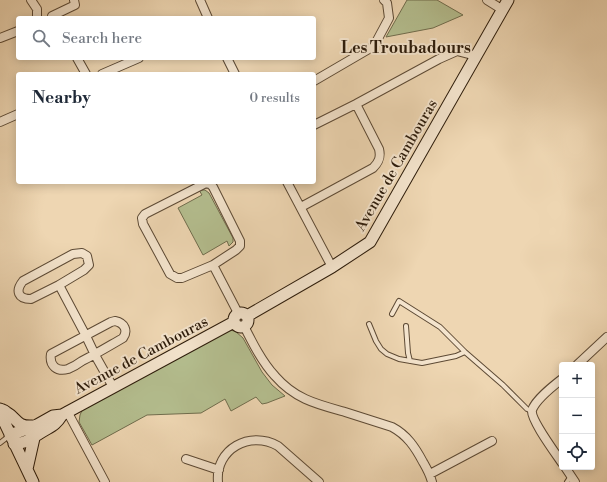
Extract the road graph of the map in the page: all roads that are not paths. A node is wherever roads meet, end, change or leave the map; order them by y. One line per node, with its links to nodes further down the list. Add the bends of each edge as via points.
1 (31, 0): 7 (street, via 37,9)
2 (74, 0): 8 (street, via 75,5)
3 (200, 0): 9 (street)
4 (384, 0): 19 (street, via 387,3 389,18 374,46)
5 (487, 0): 6 (street)
6 (506, 5): 12 (street, Avenue de Cambouras)
7 (37, 16)
8 (52, 16)
9 (207, 16)
10 (16, 32): 11 (street)
11 (0, 38)
12 (476, 56): 20 (street, via 457,51); 29 (street, Avenue de Cambouras, via 370,242)
13 (78, 60): 16 (street)
14 (135, 60): 17 (street)
15 (228, 60): 18 (street)
16 (85, 72)
17 (112, 72)
18 (234, 72)
19 (316, 80)
20 (356, 104): 23 (street); 27 (street, via 379,149 381,156 378,163)
21 (16, 115): 22 (street)
22 (0, 122)
23 (316, 124)
24 (204, 184): 28 (street, via 144,214 142,218 170,274 182,278)
25 (210, 184): 28 (street, via 216,190 240,241 240,246 236,250)
26 (288, 184): 27 (street)
27 (301, 207): 29 (street)
28 (213, 265): 32 (street)
29 (332, 267): 32 (street, Avenue de Cambouras)
30 (59, 285): 30 (street, via 89,265 87,256 82,253 73,254 23,281 18,289 22,297 31,299); 35 (street)
31 (392, 314): 37 (lane, via 399,301 440,327)
32 (241, 319): 42 (street, Avenue de Cambouras); 57 (street, via 266,365 284,386 308,401 392,426 407,437)
33 (369, 324): 39 (lane, via 381,349 399,359)
34 (406, 326): 39 (lane)
35 (86, 336): 38 (street); 38 (street, via 111,322 120,322 124,325 126,335); 38 (street, via 52,354 52,364 58,369 68,369)
36 (607, 337): 40 (street)
37 (465, 352): 39 (lane, via 422,362); 44 (lane)
38 (95, 355): 42 (street)
39 (410, 361)
40 (580, 362)
41 (559, 381): 44 (street)
42 (113, 387): 46 (street, Avenue de Cambouras)
43 (0, 409): 47 (street, via 7,412 18,424)
44 (532, 411): 53 (street, via 541,432)
45 (0, 413): 49 (street)
46 (65, 413): 47 (street); 48 (street, via 58,422); 60 (street)
47 (36, 425): 49 (street)
48 (34, 438): 49 (street, via 25,442); 54 (street)
49 (12, 439): 51 (lane); 54 (street)
50 (492, 441): 57 (street)
51 (0, 443)
52 (186, 459): 55 (street)
53 (559, 459)
54 (27, 469): 59 (street)
55 (219, 470): 61 (street); 62 (street, via 225,455 232,449 248,441 263,440 278,446)
56 (566, 470): 58 (street)
57 (431, 478)
58 (571, 480)
59 (33, 482)
60 (105, 482)
61 (218, 482)
62 (319, 482)

